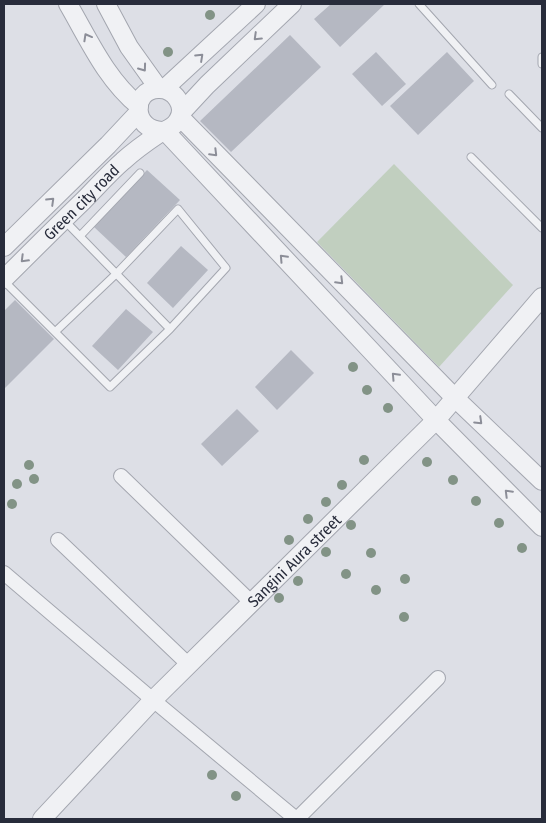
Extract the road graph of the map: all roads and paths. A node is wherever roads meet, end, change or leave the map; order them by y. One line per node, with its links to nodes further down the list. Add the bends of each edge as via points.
1 (68, 4): 11 (street, one-way to 1, via 106,70)
2 (106, 4): 9 (street, one-way to 9, via 129,47)
3 (256, 4): 9 (street, one-way to 3)
4 (292, 4): 12 (street, one-way to 12)
5 (419, 4): 8 (lane)
6 (542, 57): 7 (lane)
7 (542, 64)
8 (492, 85)
9 (161, 89): 11 (street, via 146,94); 12 (street, via 178,98)
10 (509, 94): 13 (lane)
11 (138, 109): 14 (street, via 140,119 149,129); 20 (street, Green city road, one-way to 11, via 108,145)
12 (180, 115): 14 (street, via 174,126); 26 (street, one-way to 26)
13 (542, 128)
14 (164, 131): 17 (street, Green city road, via 124,160); 27 (street, one-way to 14)
15 (471, 157): 18 (lane)
16 (140, 173): 19 (lane)
17 (64, 220): 19 (lane); 22 (street, Green city road, one-way to 22)
18 (542, 228)
19 (80, 236): 21 (lane)
20 (4, 247)
21 (116, 274): 24 (lane); 24 (lane, via 178,209 226,268); 25 (lane)
22 (4, 280): 25 (lane)
23 (542, 297): 26 (street, Sangini Aura street)
24 (170, 329): 25 (lane, via 110,387)
25 (55, 332)
26 (455, 398): 27 (street, Sangini Aura street); 29 (street, one-way to 29)
27 (436, 420): 30 (street, one-way to 27); 33 (street, Sangini Aura street)
28 (121, 476): 33 (street)
29 (542, 481)
30 (542, 528)
31 (58, 540): 34 (street)
32 (4, 573): 36 (street)
33 (252, 602): 34 (street, Sangini Aura street)
34 (189, 665): 36 (street, Sangini Aura street)
35 (438, 678): 38 (street)
36 (153, 700): 37 (street, Sangini Aura street); 38 (street)
37 (42, 819)
38 (297, 819)

